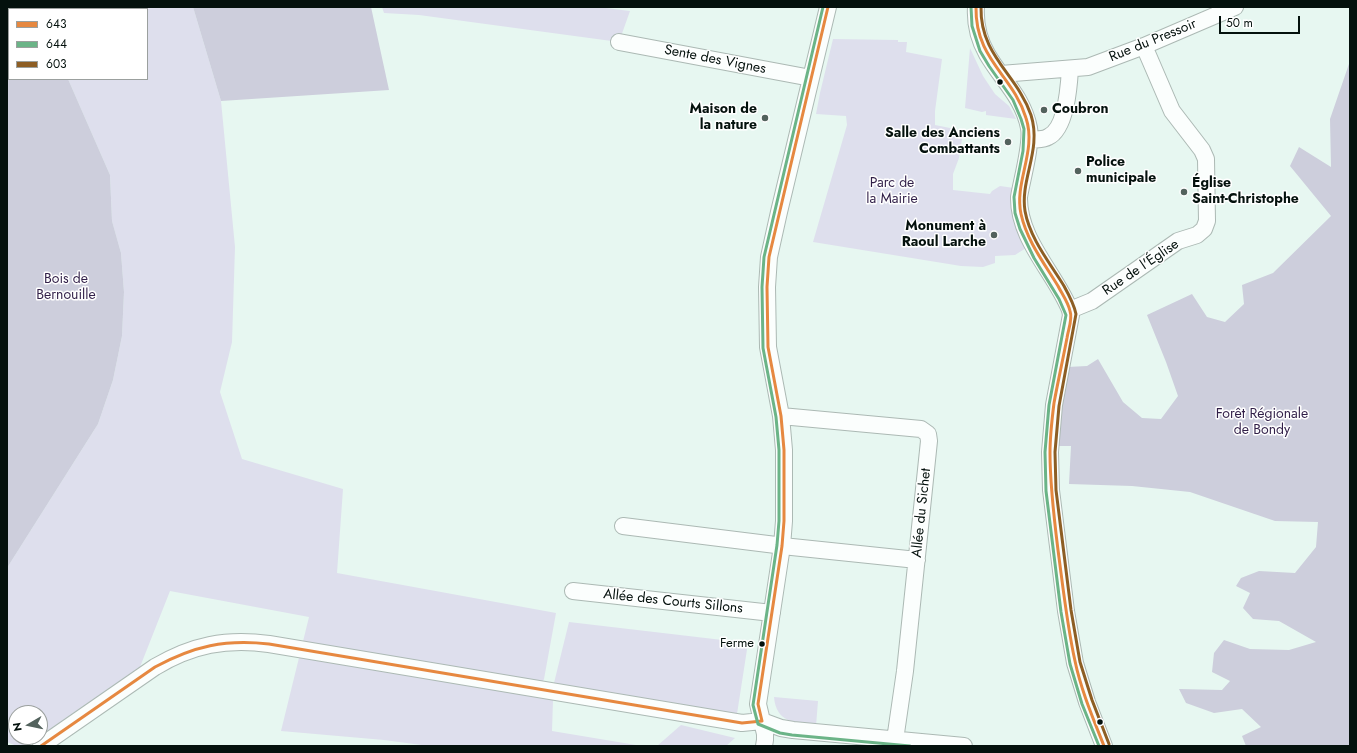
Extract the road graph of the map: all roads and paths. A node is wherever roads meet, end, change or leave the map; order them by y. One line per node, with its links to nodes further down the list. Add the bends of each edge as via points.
1 (828, 7): 8 (street)
2 (976, 7): 7 (street, via 977,29 987,54)
3 (1235, 7): 5 (street, Rue du Pressoir)
4 (620, 42): 8 (street, Sente des Vignes)
5 (1144, 46): 6 (street, Rue du Pressoir, via 1088,67); 10 (street, Rue de l'Église, via 1172,111 1206,159 1207,221 1204,229 1197,234 1178,241 1092,301)
6 (1070, 69): 7 (street, Rue du Pressoir); 9 (street, via 1068,99 1058,128 1048,137)
7 (1001, 74): 9 (street, via 1024,109)
8 (811, 78): 11 (street, via 779,212 768,279 768,347)
9 (1030, 140): 10 (street, via 1019,206 1029,236)
10 (1070, 310): 22 (street, via 1054,405 1050,452 1051,490 1075,663)
11 (781, 416): 13 (street, via 784,457); 14 (street, Allée du Sichet, via 921,429 928,434)
12 (623, 526): 13 (street)
13 (782, 546): 14 (street); 16 (street)
14 (917, 560): 18 (street, Allée du Sichet)
15 (573, 591): 16 (street, Allée des Courts Sillons)
16 (772, 612): 17 (street, via 758,704)
17 (762, 721): 18 (street, via 793,730); 19 (street, via 742,723 269,644 233,641 196,648 172,657); 20 (street, via 766,740)
18 (895, 740): 21 (street)
19 (41, 746)
20 (764, 746)
21 (964, 746)
22 (1104, 746)

